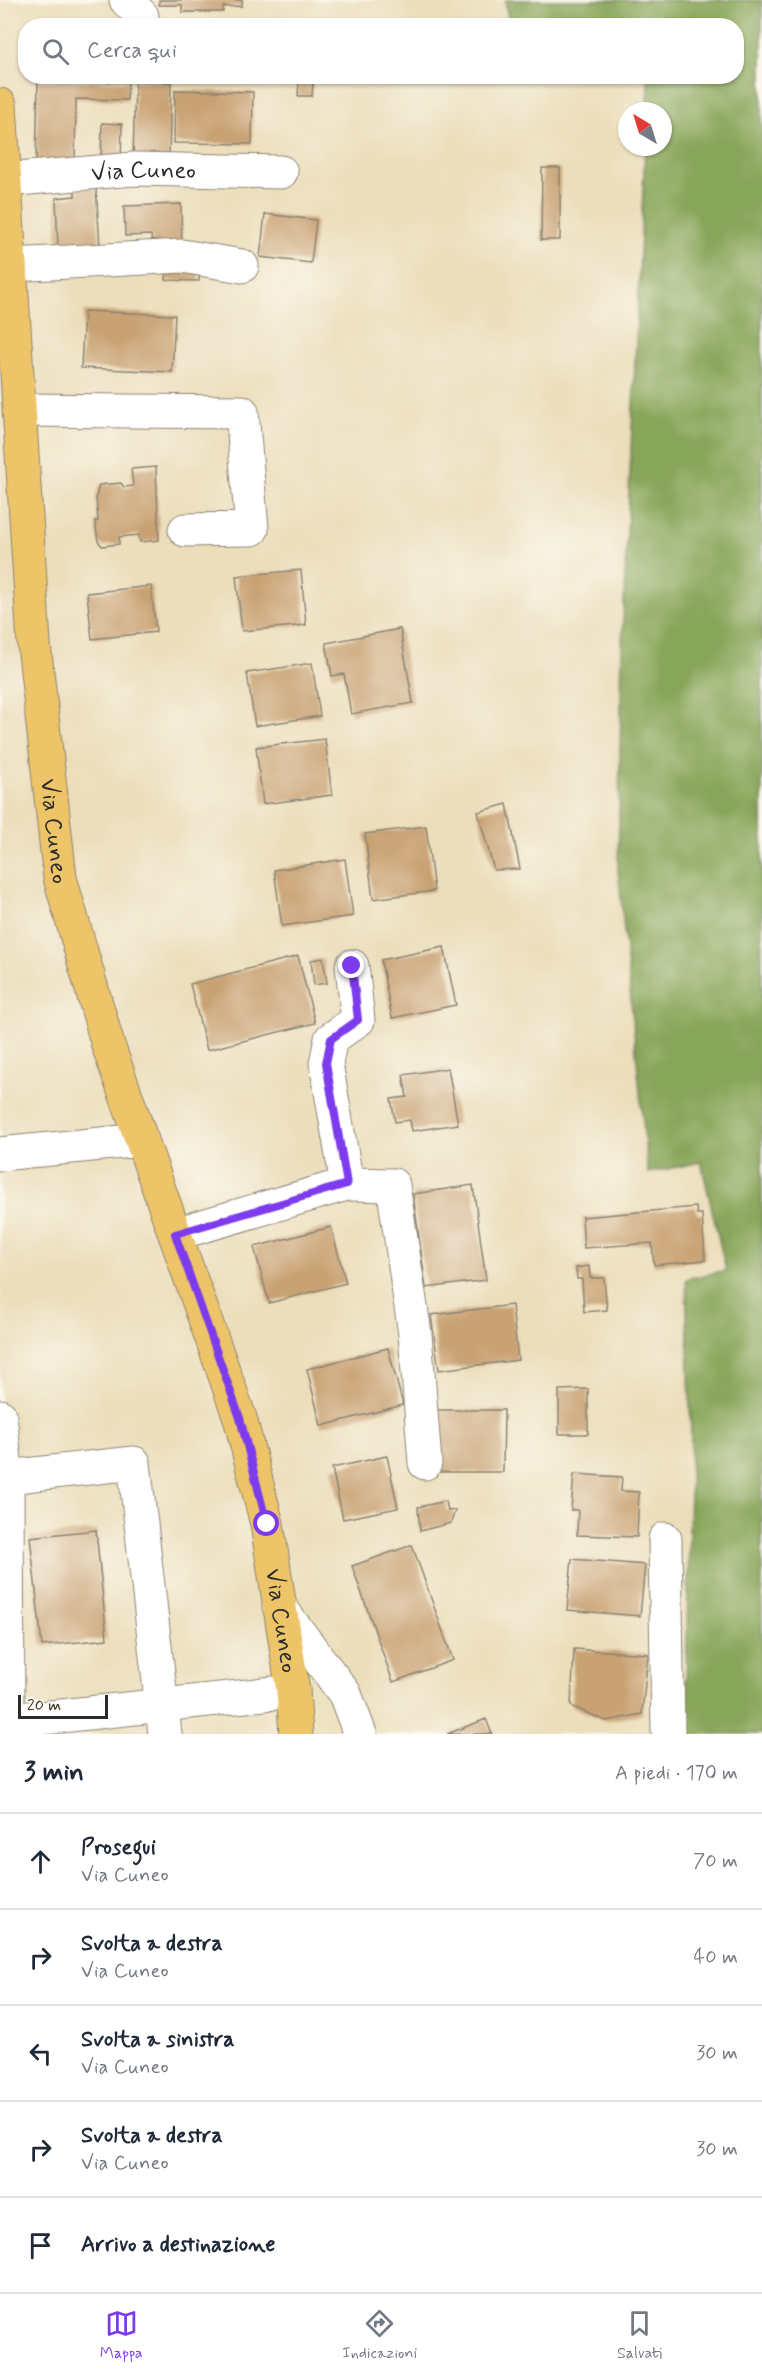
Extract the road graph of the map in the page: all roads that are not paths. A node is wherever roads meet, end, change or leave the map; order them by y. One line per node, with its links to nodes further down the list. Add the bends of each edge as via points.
1 (0, 105): 3 (main road, Via Cuneo)
2 (281, 171): 3 (street, Via Cuneo, via 134,169)
3 (6, 180): 4 (main road, Via Cuneo)
4 (12, 265): 5 (street, via 183,256); 6 (main road, Via Cuneo)
5 (242, 266)
6 (20, 410): 7 (street, via 242,412 252,528); 9 (main road, Via Cuneo, via 34,644 60,878 108,1045)
7 (185, 530)
8 (352, 966): 11 (street, via 358,1020 331,1039 326,1063)
9 (142, 1140): 10 (street); 12 (main road, Via Cuneo)
10 (0, 1154)
11 (347, 1184): 12 (street); 14 (street, via 393,1185 415,1334)
12 (175, 1234): 17 (main road, Via Cuneo, via 240,1418 267,1524)
13 (0, 1416): 15 (street)
14 (425, 1463)
15 (7, 1477): 19 (street, via 134,1463); 20 (street)
16 (665, 1539): 23 (street)
17 (279, 1606): 18 (main road, Via Cuneo); 22 (street, via 345,1694)
18 (292, 1691): 19 (street); 21 (main road, Via Cuneo)
19 (164, 1719): 20 (street, via 42,1718)
20 (8, 1726)
21 (296, 1734)
22 (360, 1734)
23 (668, 1734)

